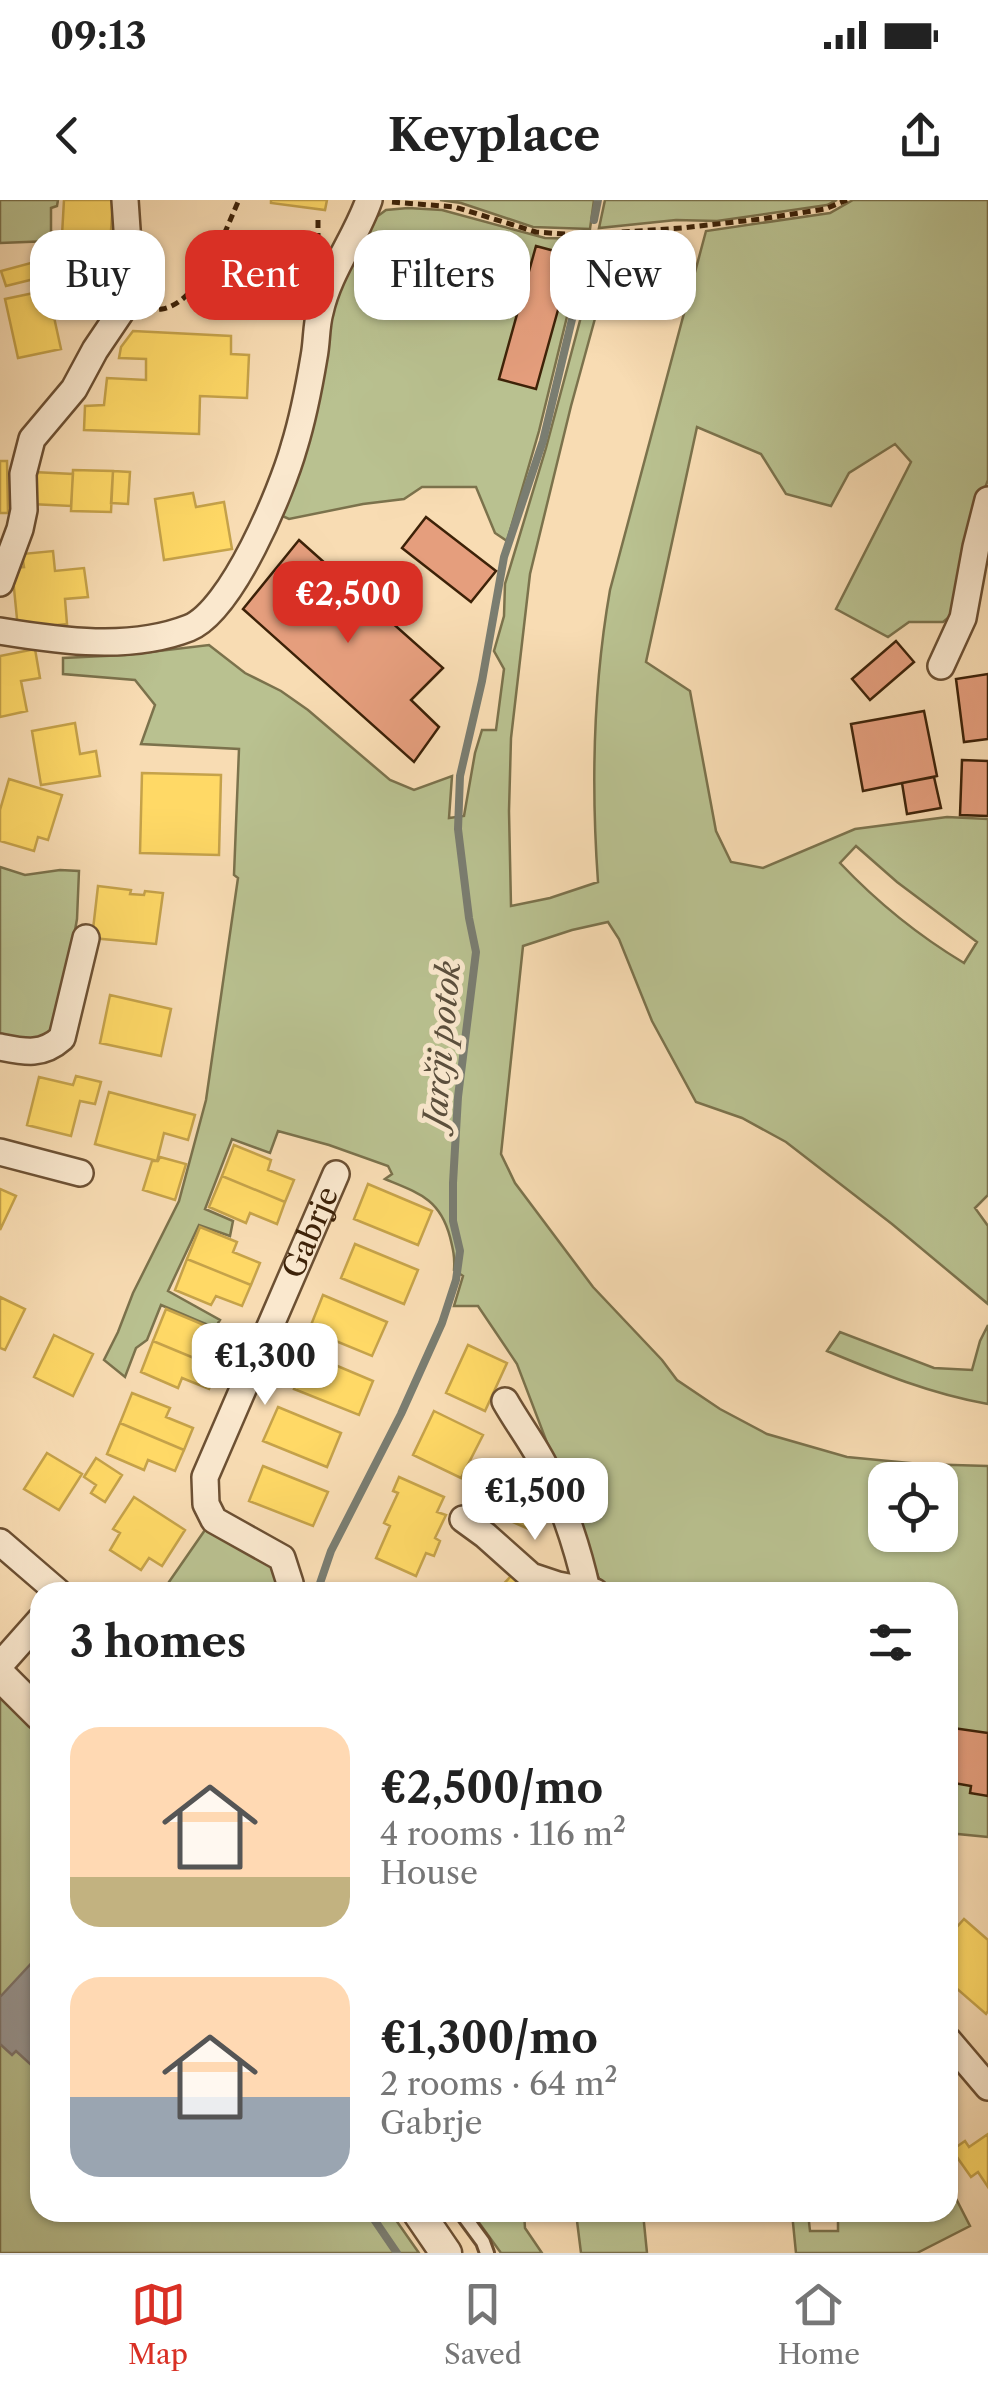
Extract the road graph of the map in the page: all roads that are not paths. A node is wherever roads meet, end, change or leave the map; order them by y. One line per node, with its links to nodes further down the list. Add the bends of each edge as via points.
1 (125, 200): 4 (street, via 130,273 122,310 74,389 32,439 22,474 20,529)
2 (369, 201): 5 (street, via 320,310 294,447 274,503 226,595 193,627 156,637 74,641)
3 (988, 500): 6 (street, via 963,618)
4 (0, 583)
5 (0, 632)
6 (941, 666)
7 (86, 938): 8 (street, via 62,1038 49,1050)
8 (0, 1046)
9 (0, 1152): 10 (street)
10 (80, 1174)
11 (336, 1174): 16 (street, Gabrje, via 205,1477 214,1520 282,1558)
12 (505, 1400): 18 (street, via 550,1480)
13 (462, 1519): 17 (street, via 530,1576)
14 (0, 1542): 15 (street)
15 (46, 1582)
16 (290, 1582)
17 (549, 1582)
18 (588, 1582)
19 (30, 1631): 20 (street)
20 (0, 1665)
21 (0, 1675): 22 (street)
22 (30, 1704)
23 (958, 2052): 24 (street)
24 (988, 2086)
25 (425, 2222): 27 (street)
26 (468, 2222): 28 (lane)
27 (446, 2253)
28 (487, 2253)

